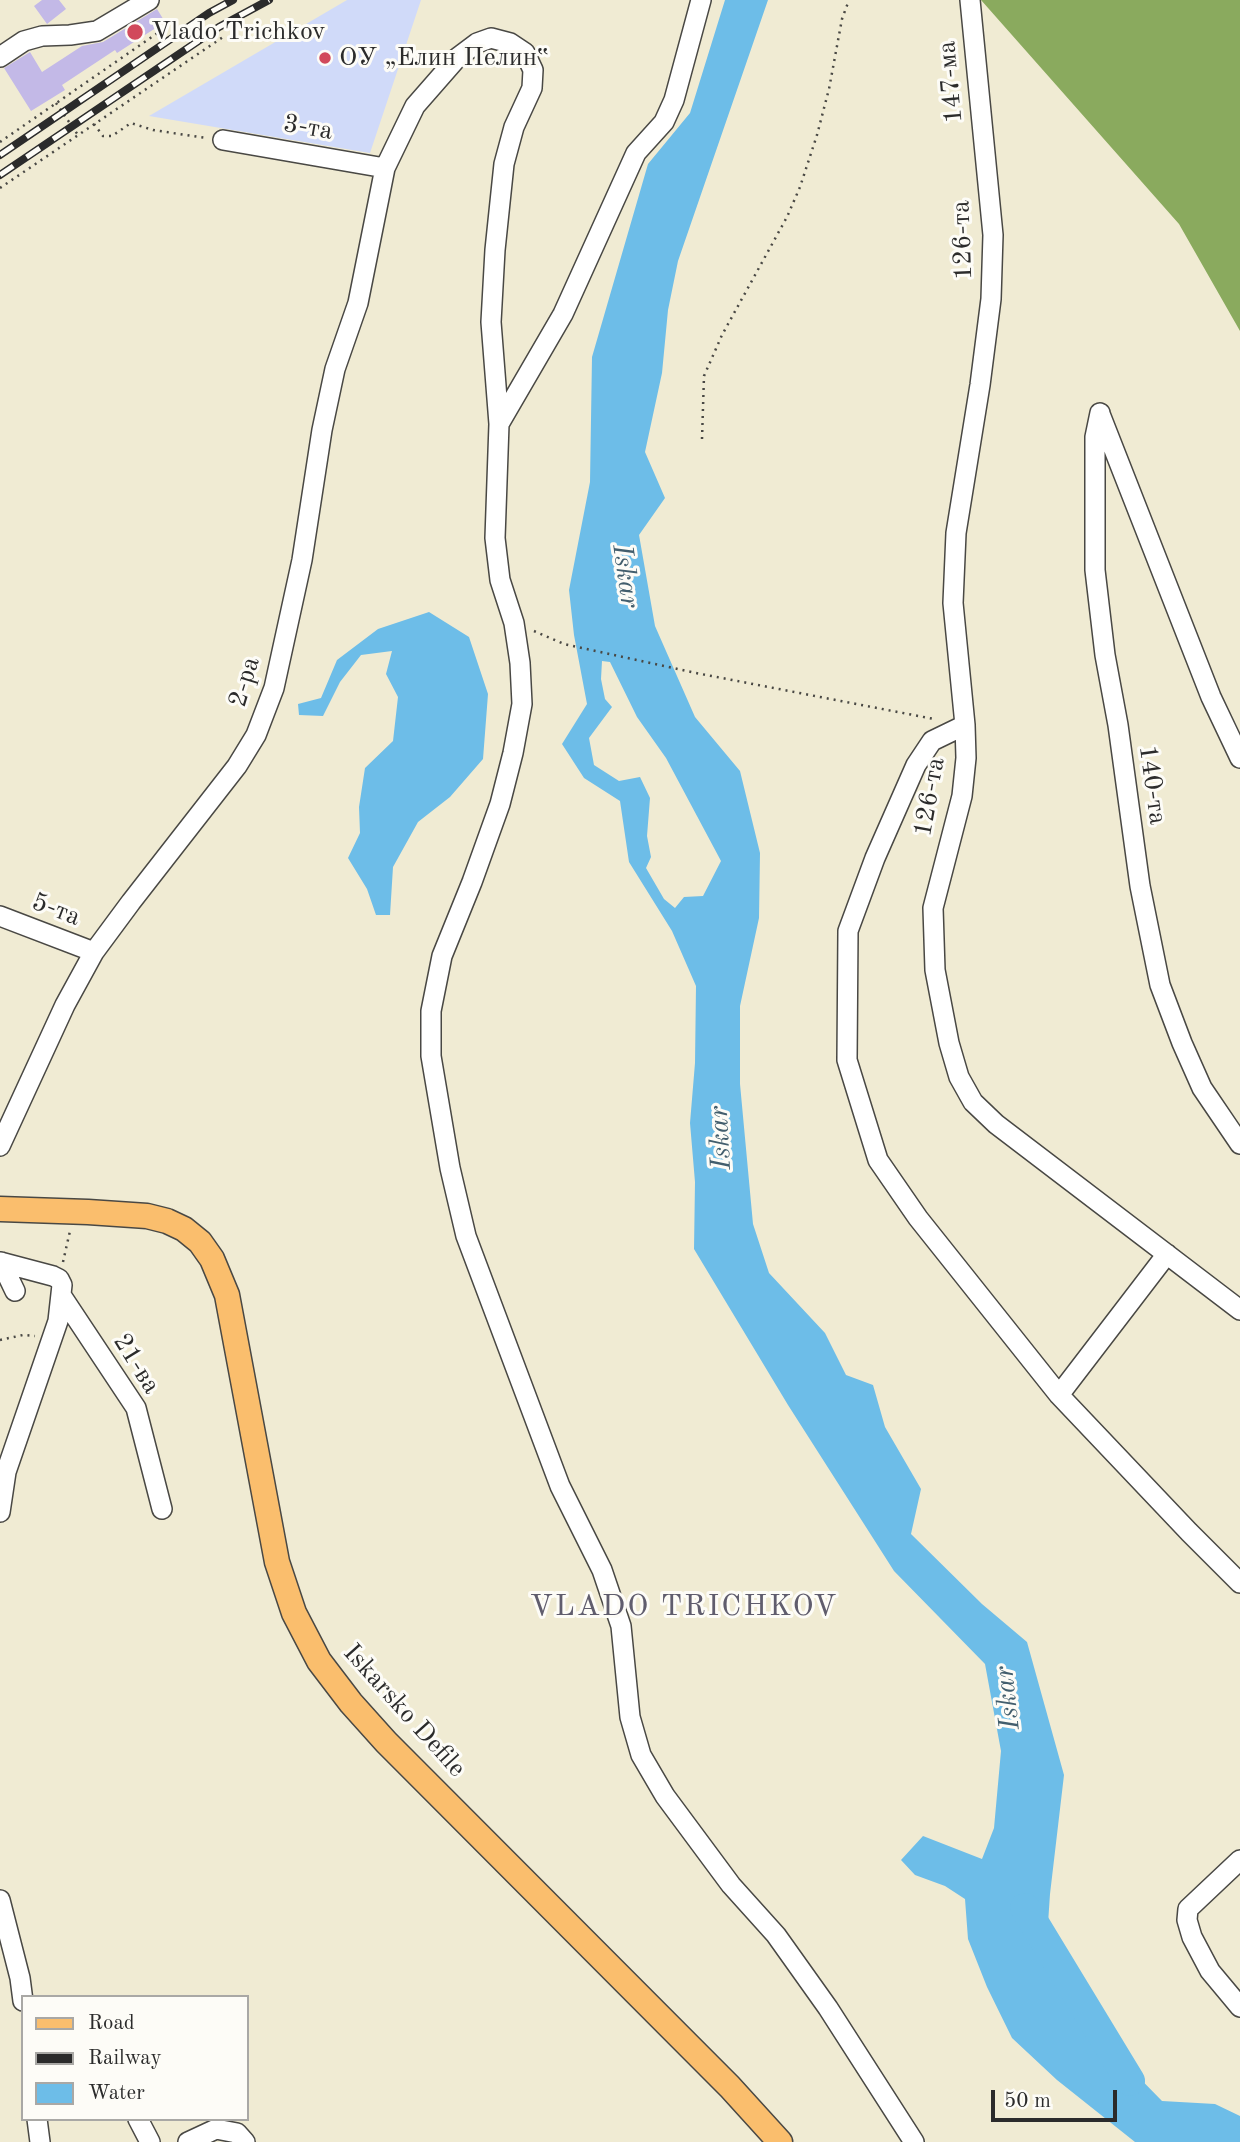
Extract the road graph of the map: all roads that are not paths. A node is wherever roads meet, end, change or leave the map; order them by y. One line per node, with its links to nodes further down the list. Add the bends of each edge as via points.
1 (149, 0): 4 (street, via 97,31 24,41)
2 (701, 0): 8 (street, via 664,122 636,153 563,314)
3 (970, 0): 6 (street, 147-ма)
4 (0, 57)
5 (223, 140): 7 (street, 3-та)
6 (985, 159): 9 (street, 126-та, via 993,235 991,299 956,533 953,603)
7 (385, 168): 8 (street, 2-ра, via 415,106 457,58 491,38 525,53 533,70 532,88 504,164 495,250 491,321); 12 (street, 2-ра, via 358,303 335,369 303,560 269,700 256,735 237,766)
8 (499, 424): 39 (street, via 495,538 500,580 514,622 522,704 495,817 442,956 431,1011 431,1056 466,1236 560,1486 602,1570 621,1626 631,1717 641,1755 665,1796 821,1998)
9 (965, 725): 16 (street, 126-та, via 962,796 933,908 935,970 959,1076 973,1102 996,1124); 21 (street, via 932,741 916,765 848,931 847,1060 878,1160 918,1218)
10 (1240, 758): 13 (street, 140-та, via 1211,697 1100,414 1095,437 1095,570 1140,886 1160,985 1182,1043 1202,1088)
11 (0, 916): 12 (street, 5-та)
12 (94, 952): 14 (street, 2-ра)
13 (1240, 1144)
14 (0, 1146)
15 (0, 1209): 38 (main road, Iskarsko Defile, via 128,1214 167,1221 200,1242 227,1295 277,1562 294,1613 319,1661 386,1742)
16 (1167, 1254): 20 (street, 126-та); 21 (street)
17 (0, 1262): 18 (street, via 53,1276); 19 (street)
18 (60, 1287): 22 (street, via 58,1321); 23 (street, 21-ва, via 136,1408)
19 (15, 1291)
20 (1240, 1310)
21 (1059, 1395): 25 (street)
22 (3, 1473): 24 (street)
23 (162, 1509)
24 (0, 1512)
25 (1240, 1583)
26 (1240, 1860): 31 (street, via 1188,1909 1187,1920 1210,1970)
27 (0, 1900): 28 (street)
28 (20, 1978): 29 (street); 30 (street)
29 (22, 1995)
30 (35, 1995)
31 (1240, 2007)
32 (37, 2121): 34 (street)
33 (139, 2121): 35 (street)
34 (40, 2142)
35 (150, 2142)
36 (188, 2142): 37 (street, via 216,2129 237,2133)
37 (245, 2142)
38 (780, 2142)
39 (914, 2142)

